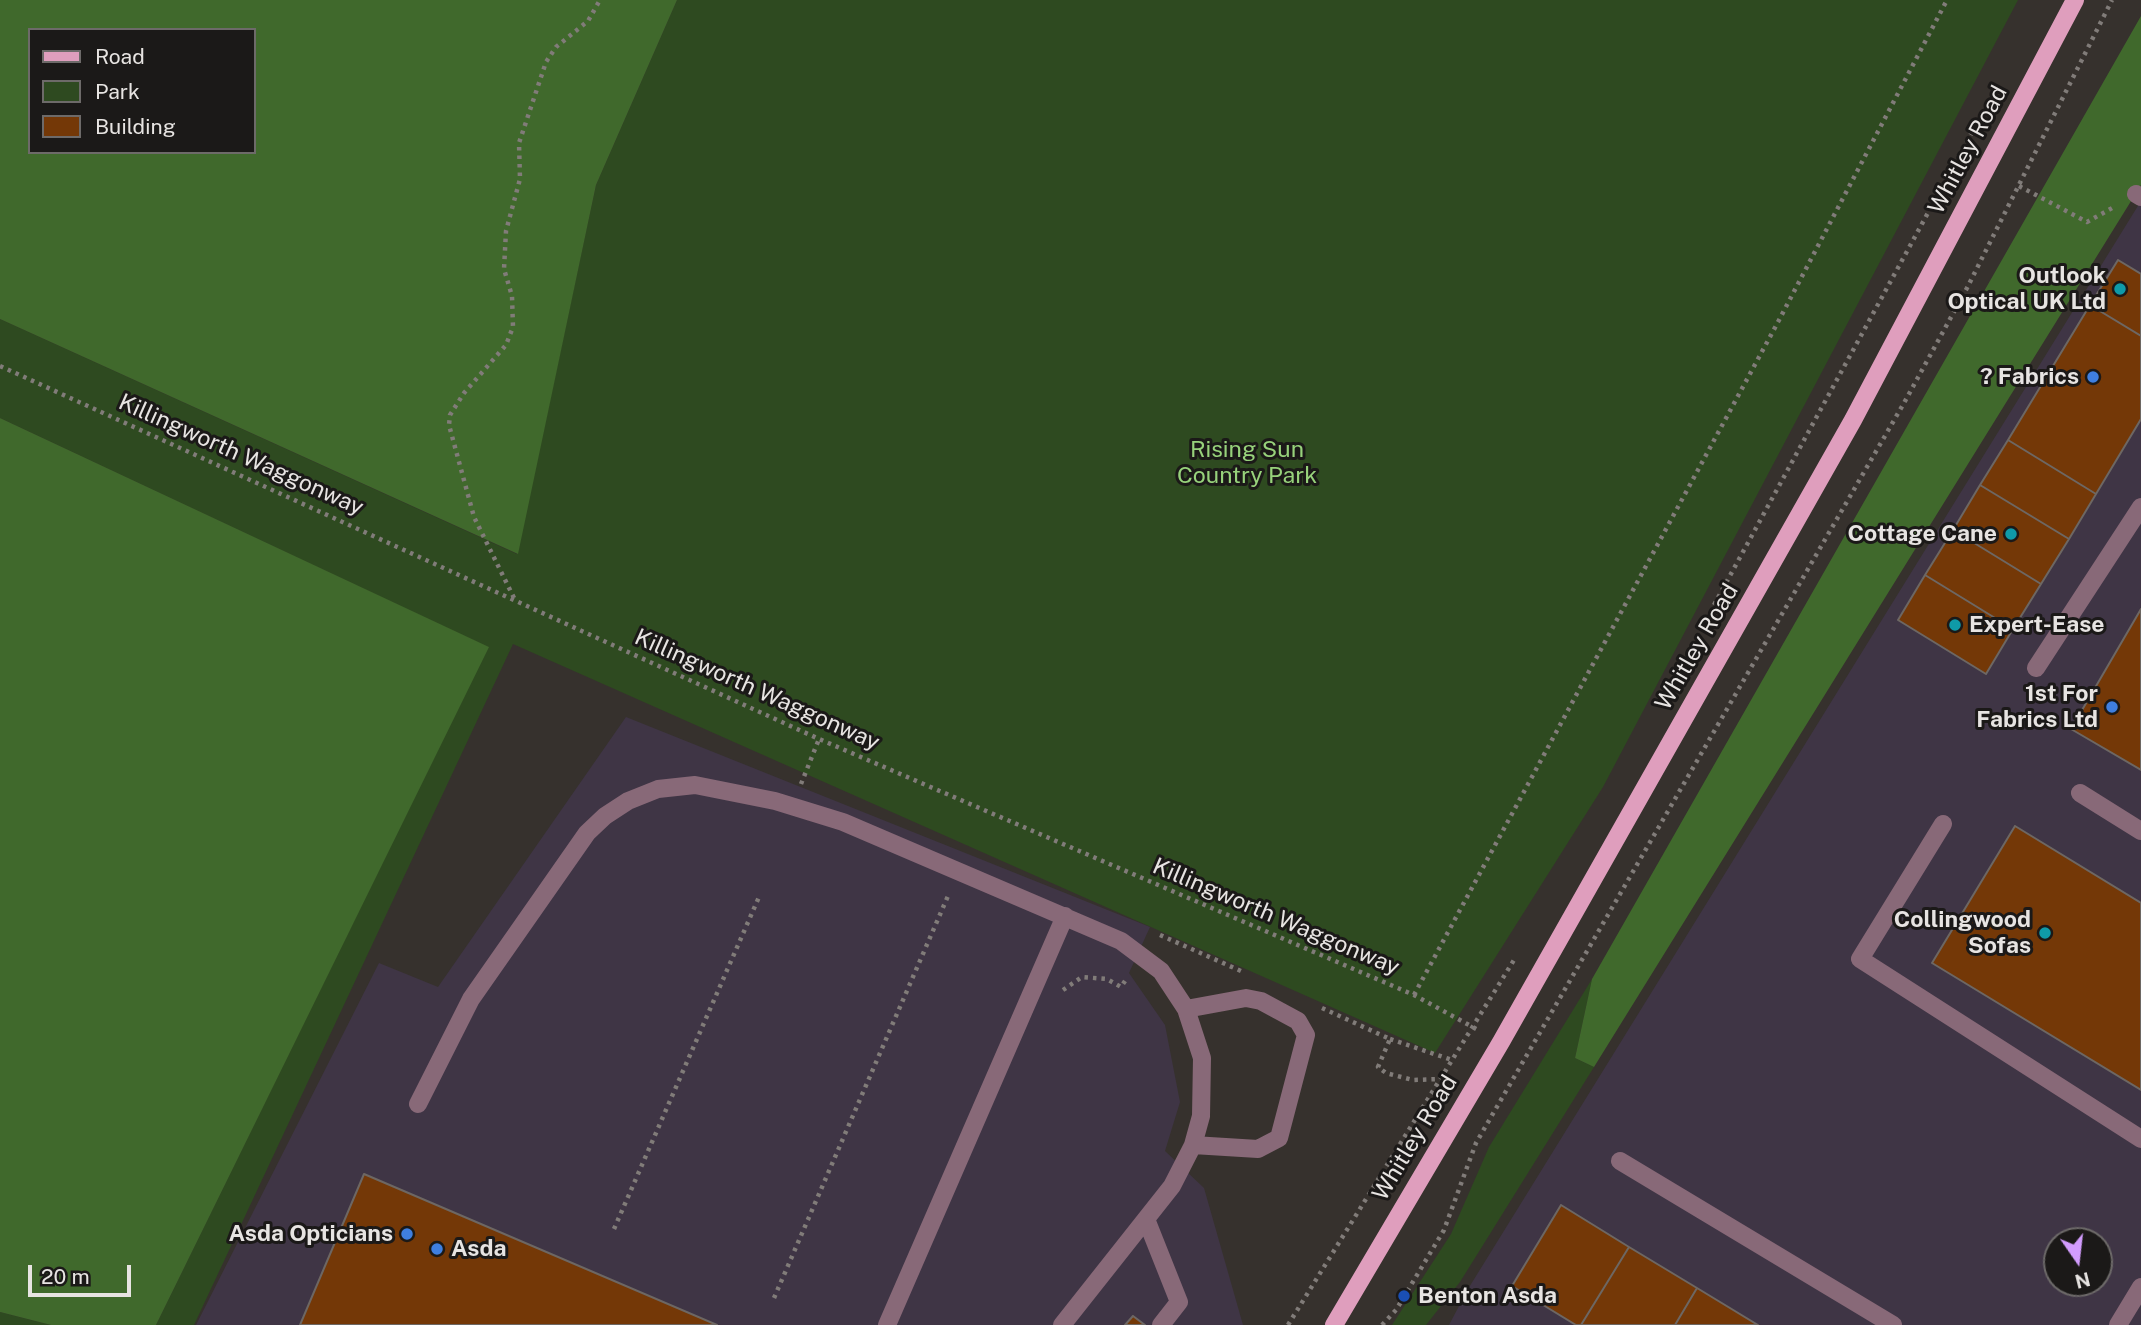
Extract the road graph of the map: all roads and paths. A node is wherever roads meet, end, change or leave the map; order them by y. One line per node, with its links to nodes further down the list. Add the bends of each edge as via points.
1 (600, 0): 10 (path, via 589,21 556,47 546,62 519,143 520,179 506,231 504,269 512,296 513,327 506,345 450,415 474,517)
2 (1947, 0): 23 (path)
3 (2075, 0): 28 (main road, Whitley Road, via 1853,421)
4 (2112, 0): 6 (path)
5 (1977, 124): 11 (path)
6 (2019, 186): 7 (path, via 2087,222); 46 (path, via 1897,415 1476,1143 1444,1230 1396,1310)
7 (2138, 195)
8 (0, 366): 10 (path, Killingworth Waggonway)
9 (2141, 507): 12 (street)
10 (514, 598): 23 (path, Killingworth Waggonway, via 831,744)
11 (1708, 617)
12 (2036, 668)
13 (2080, 793): 15 (street)
14 (1943, 824): 32 (street, via 1860,959)
15 (2141, 831)
16 (950, 867): 18 (street); 31 (street, via 842,822 729,790 695,785 658,789 628,801 587,833 471,999); 38 (path, via 942,883 952,888)
17 (759, 897): 36 (path)
18 (1065, 916): 20 (street); 40 (street)
19 (1519, 952): 26 (path)
20 (1144, 956): 21 (path, via 1160,935); 22 (path, via 1121,987 1107,979 1082,978); 25 (street, via 1161,971)
21 (1244, 973)
22 (1061, 992)
23 (1414, 995): 26 (path, Killingworth Waggonway)
24 (1317, 1006): 27 (path)
25 (1186, 1009): 33 (street, via 1203,1069 1201,1116); 33 (street, via 1246,998 1298,1021 1306,1035 1279,1138 1258,1149)
26 (1473, 1027): 28 (path, Killingworth Waggonway); 29 (path)
27 (1390, 1039): 29 (path); 30 (path, via 1378,1067 1397,1078)
28 (1501, 1042): 39 (main road, Whitley Road)
29 (1452, 1060): 30 (path)
30 (1440, 1079): 43 (path)
31 (418, 1104)
32 (2141, 1139)
33 (1193, 1145): 35 (street, via 1172,1186)
34 (1620, 1161): 47 (street)
35 (1146, 1219): 41 (street); 42 (street, via 1179,1302)
36 (614, 1229)
37 (2141, 1287): 48 (street)
38 (774, 1298)
39 (1343, 1308): 44 (main road, Whitley Road); 45 (main road, Whitley Road)
40 (887, 1325)
41 (1062, 1325)
42 (1161, 1325)
43 (1288, 1325)
44 (1328, 1325)
45 (1334, 1325)
46 (1382, 1325)
47 (1893, 1325)
48 (2118, 1325)

